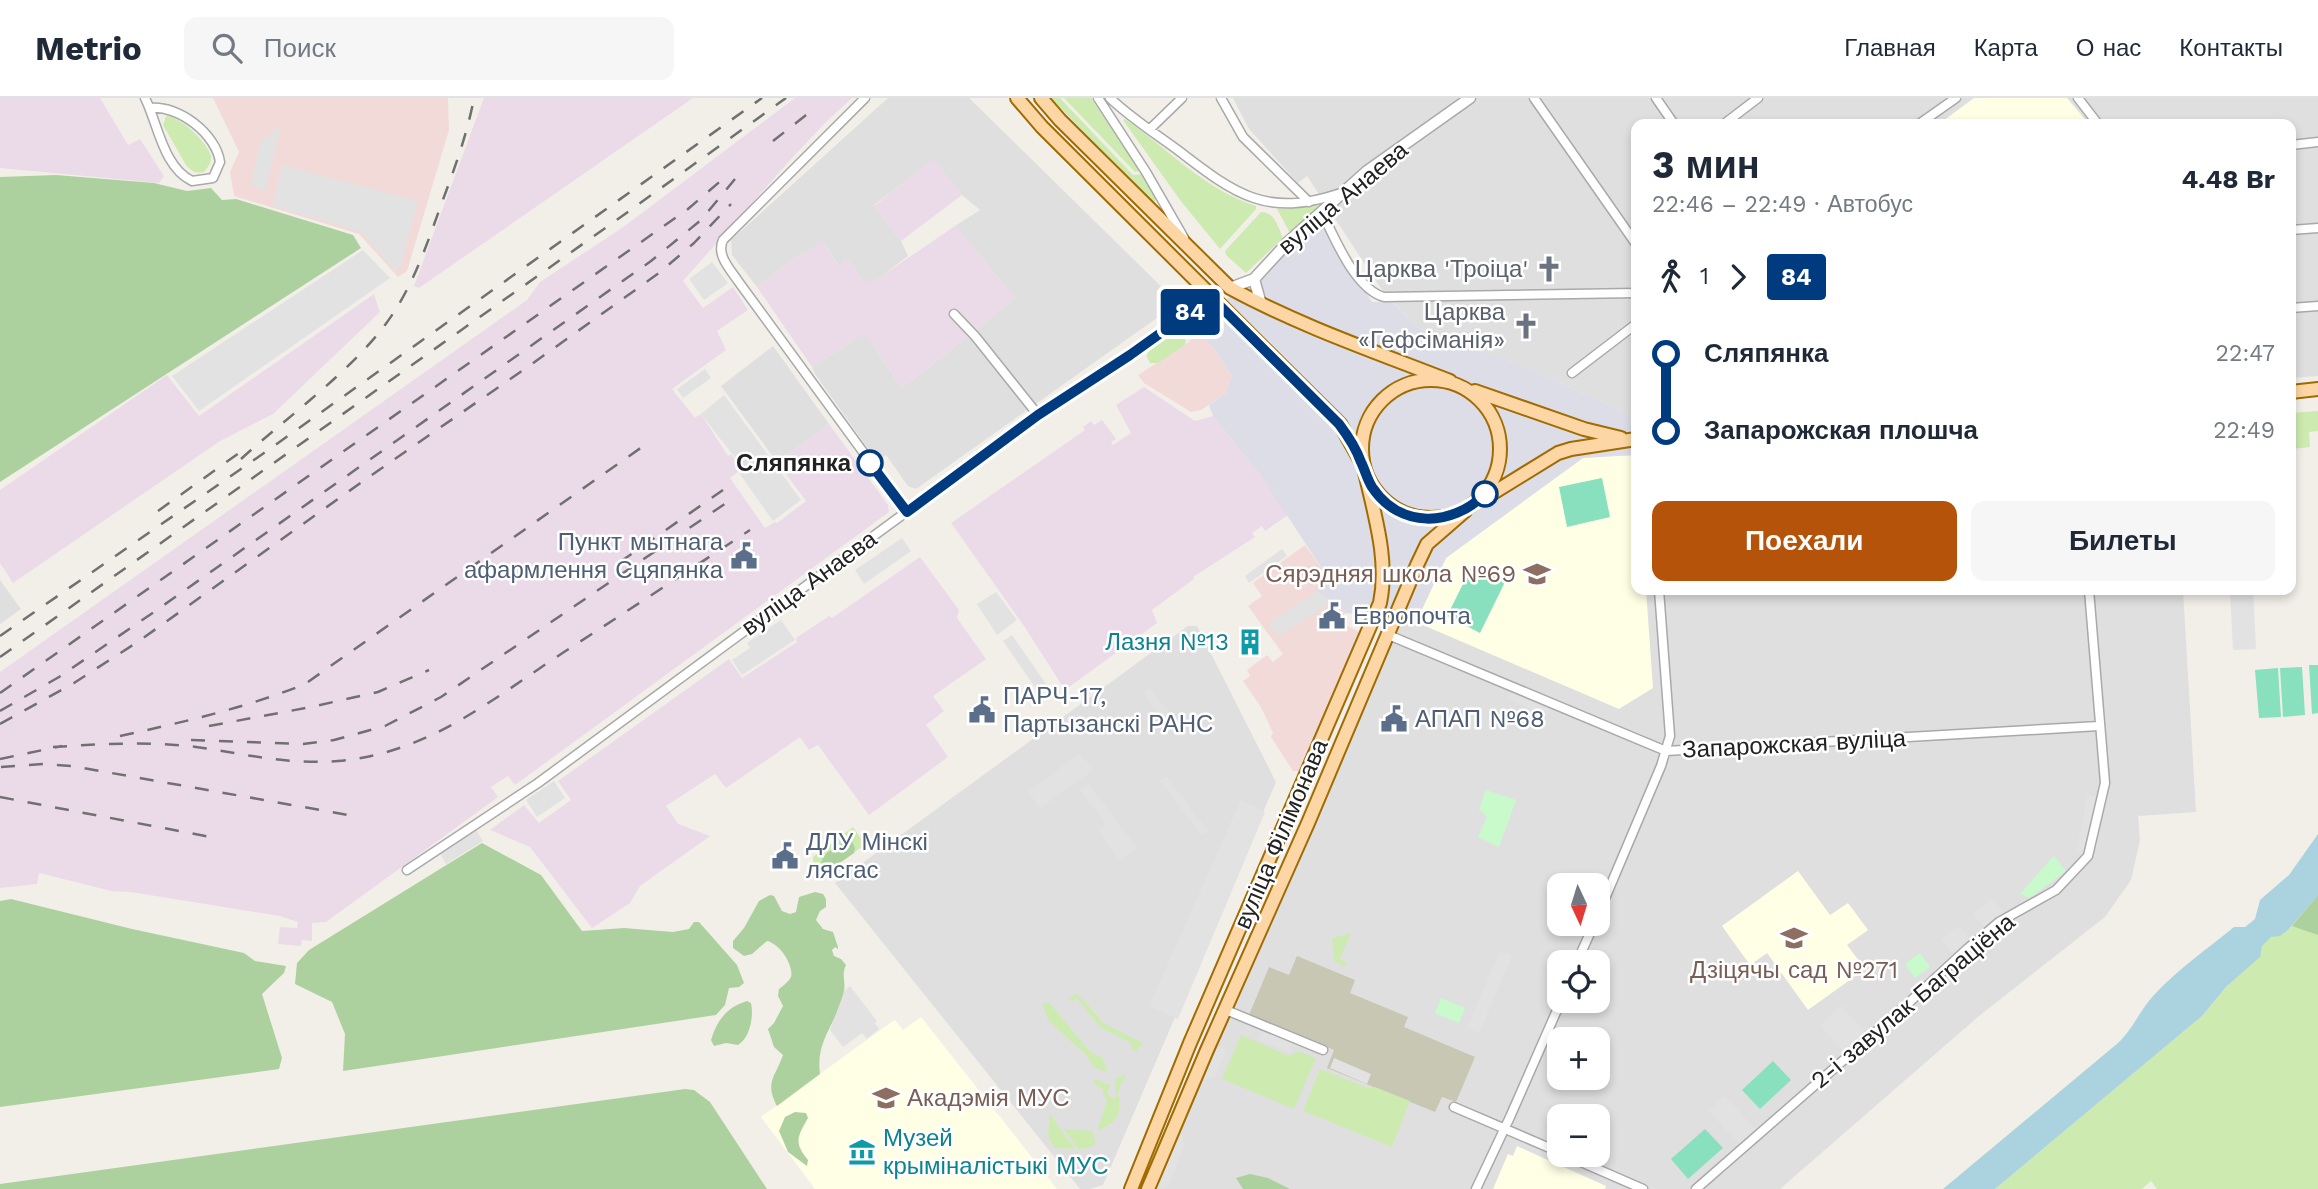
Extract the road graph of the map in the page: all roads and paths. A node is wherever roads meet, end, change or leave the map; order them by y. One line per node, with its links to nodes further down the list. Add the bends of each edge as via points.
1 (145, 98): 15 (street)
2 (865, 98): 49 (street, via 720,247 738,281)
3 (1017, 98): 33 (main road)
4 (1041, 98): 29 (main road)
5 (1098, 98): 29 (street)
6 (1110, 98): 20 (street)
7 (1182, 98): 20 (street)
8 (1221, 98): 24 (street, via 1243,137)
9 (1470, 98): 23 (street, вуліца Анаева)
10 (1534, 98): 28 (street)
11 (1656, 98): 16 (street)
12 (1758, 98): 17 (street)
13 (1956, 98): 18 (street)
14 (2078, 98): 19 (street)
15 (150, 108): 15 (street, via 152,122 183,176 192,181 213,178 220,162 214,142 186,118 162,107)
16 (1671, 119)
17 (1731, 119)
18 (1926, 119)
19 (2094, 119)
20 (1150, 129): 24 (street, via 1236,192 1269,202)
21 (2318, 142): 22 (street)
22 (2296, 144)
23 (1342, 193): 24 (street); 25 (street, вуліца Анаева)
24 (1309, 202)
25 (1322, 212): 30 (street, вуліца Анаева); 32 (street, via 1348,262 1377,295)
26 (2318, 228): 27 (street)
27 (2296, 230)
28 (1631, 237)
29 (1193, 252): 31 (main road)
30 (1254, 279): 31 (street, вуліца Анаева); 34 (street)
31 (1230, 288): 34 (main road)
32 (1631, 293)
33 (1211, 297): 44 (street, вуліца Анаева); 47 (main road, via 1339,424)
34 (1261, 304): 40 (main road)
35 (2318, 306): 36 (street)
36 (2296, 308)
37 (954, 314): 44 (street)
38 (1631, 328): 39 (street)
39 (1572, 373)
40 (1450, 381): 41 (main road); 47 (main road, via 1415,382 1384,399 1365,429)
41 (1464, 387): 45 (main road, via 1584,429); 48 (main road, via 1489,411 1500,444 1494,479)
42 (2318, 389): 43 (main road)
43 (2296, 391)
44 (1038, 415): 49 (street, вуліца Анаева)
45 (1631, 439)
46 (1631, 439): 48 (main road, via 1558,453)
47 (1364, 468): 48 (main road, via 1381,497 1406,514 1436,519); 59 (main road, вуліца Філімонава, via 1383,563 1380,603)
48 (1469, 508): 52 (main road, вуліца Філімонава, via 1427,544)
49 (907, 512): 55 (street, вуліца Анаева, via 538,783)
50 (1659, 595): 54 (street, via 1670,736)
51 (2089, 595): 53 (street, 2-і завулак Баграціёна)
52 (1386, 634): 54 (street, Запарожская вуліца); 57 (main road, вуліца Філімонава)
53 (2099, 726): 54 (street, Запарожская вуліца); 70 (street, 2-і завулак Баграціёна, via 2105,782 2088,856 2056,890 1999,922 1967,949)
54 (1666, 751): 56 (street)
55 (407, 870)
56 (1610, 886)
57 (1226, 1010): 60 (main road, вуліца Філімонава); 61 (street)
58 (1556, 1013): 63 (street)
59 (1190, 1043): 60 (main road); 66 (main road, вуліца Філімонава)
60 (1207, 1050): 67 (main road, вуліца Філімонава)
61 (1323, 1050)
62 (1454, 1107): 63 (street)
63 (1505, 1129): 64 (street); 68 (street)
64 (1547, 1148)
65 (1593, 1167): 69 (street)
66 (1131, 1189)
67 (1148, 1189)
68 (1476, 1189)
69 (1643, 1189)
70 (1696, 1189)

